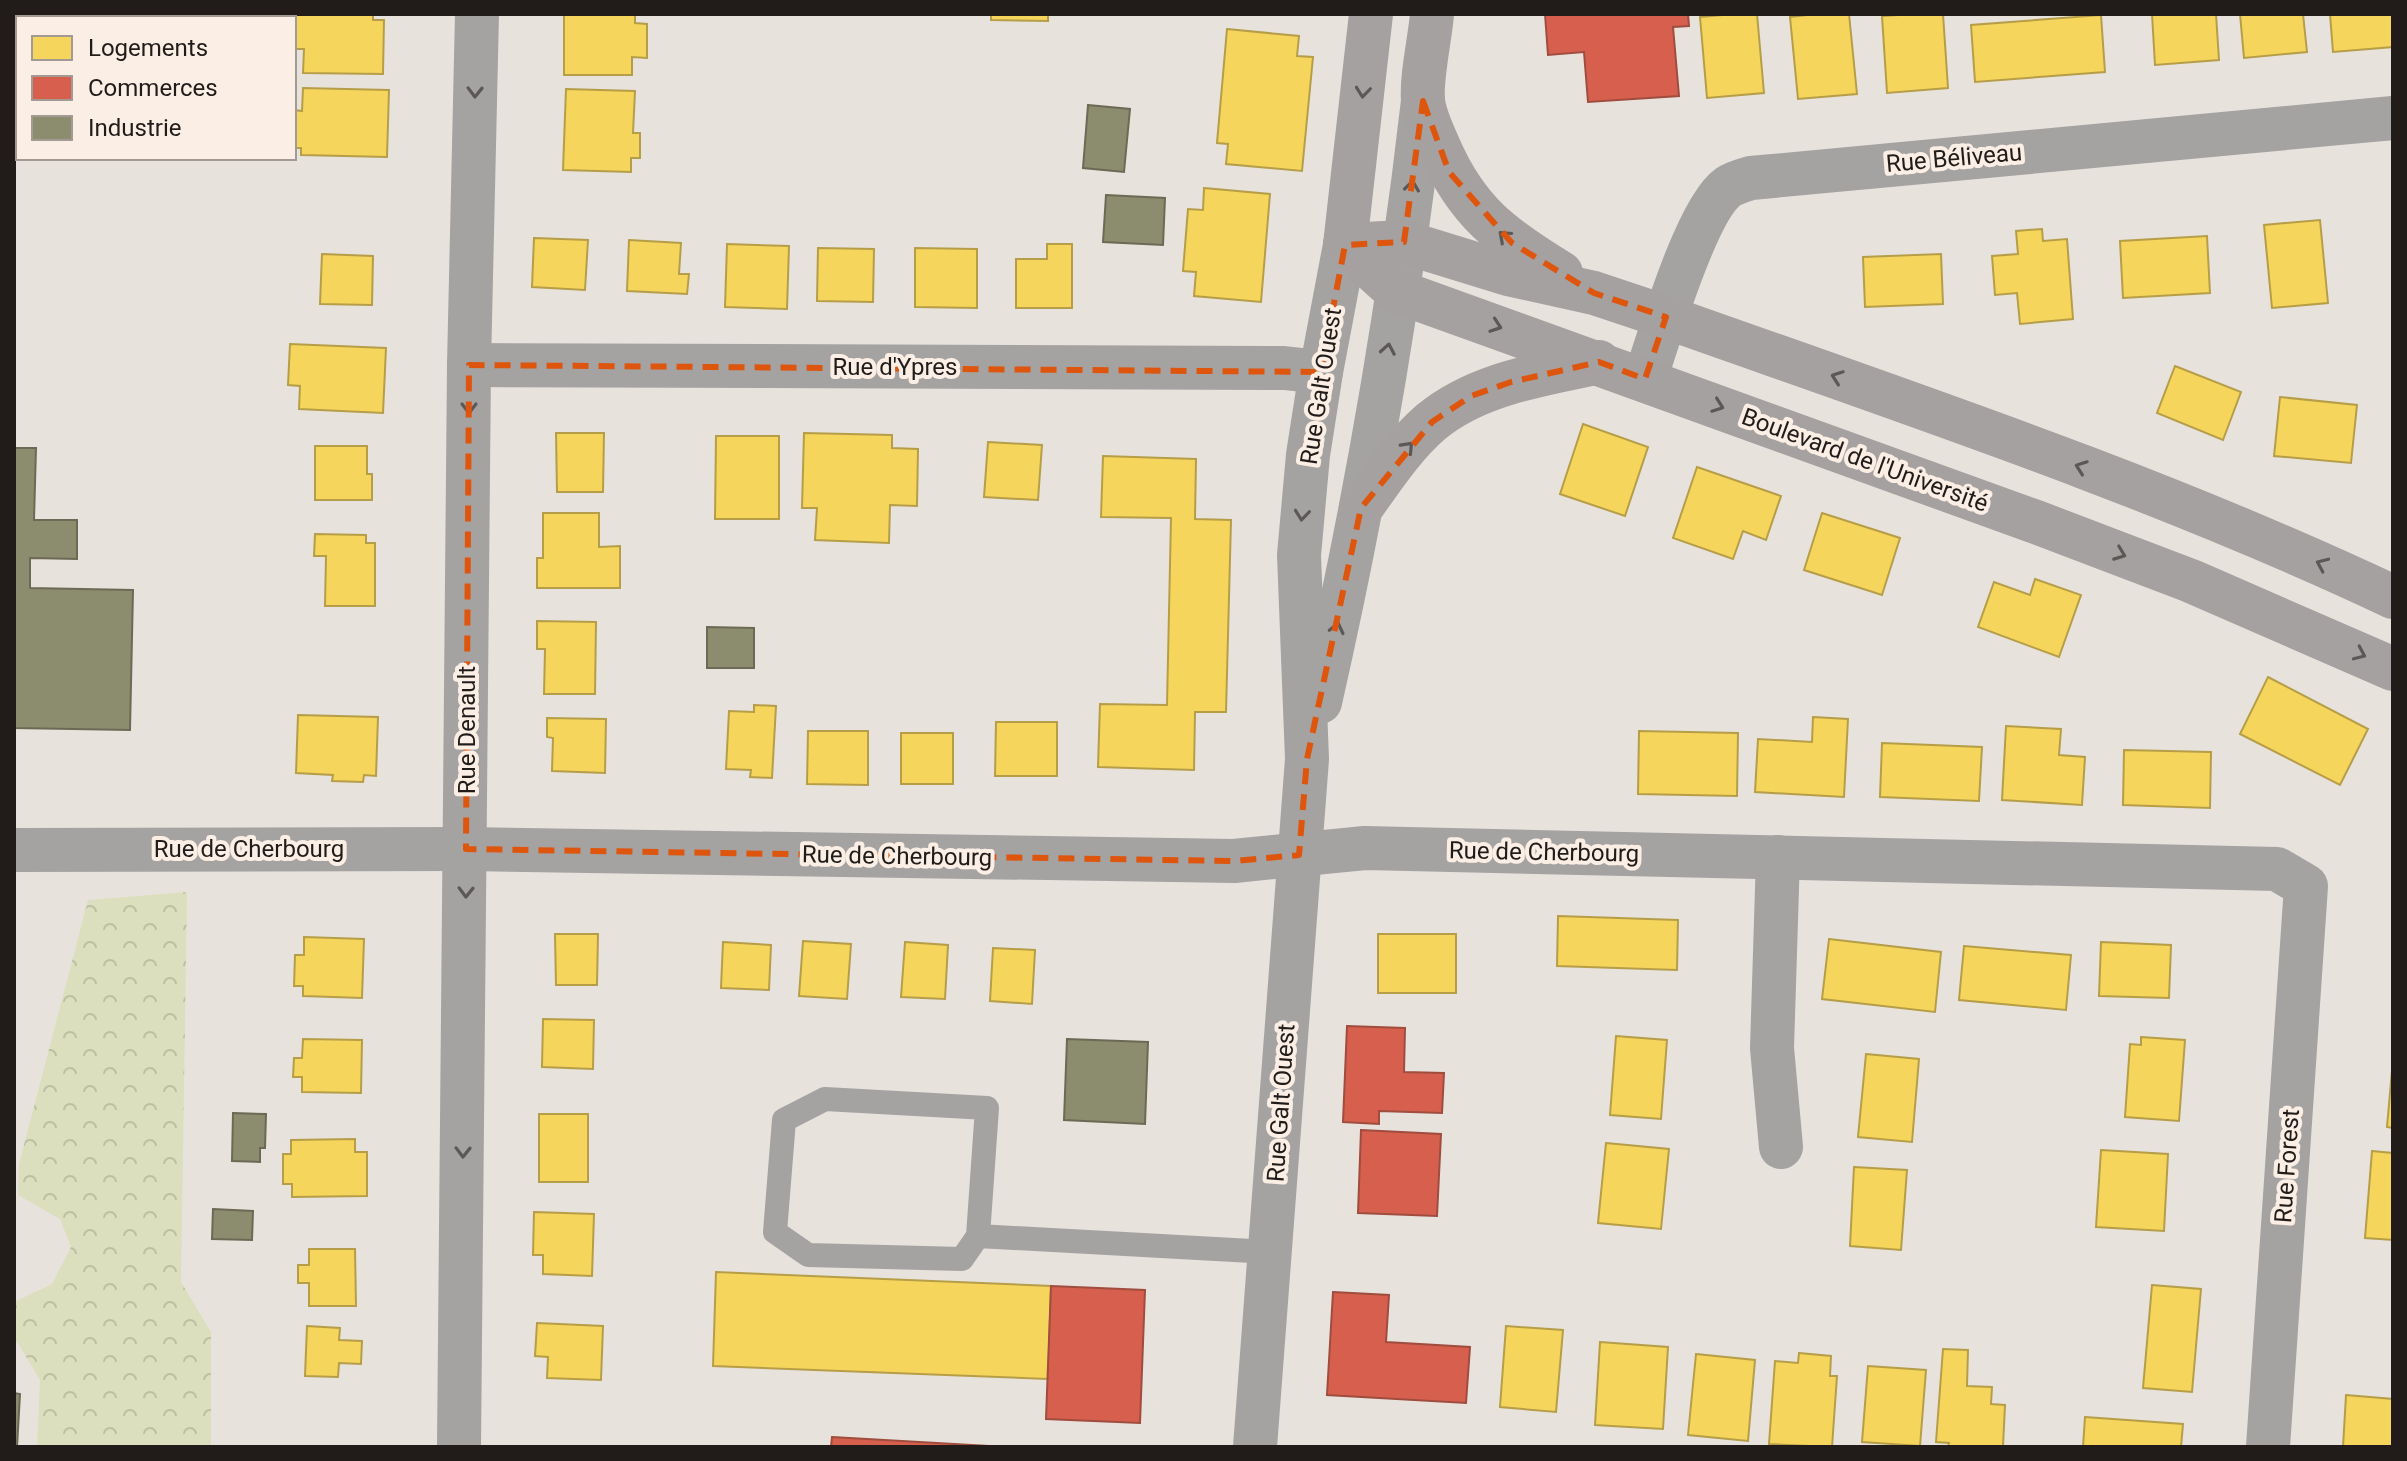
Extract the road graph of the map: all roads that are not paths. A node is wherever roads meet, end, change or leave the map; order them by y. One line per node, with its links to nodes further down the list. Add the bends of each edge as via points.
1 (477, 14): 12 (street, Rue Denault, one-way to 12)
2 (1371, 14): 7 (main road, Rue Galt Ouest, one-way to 7)
3 (1432, 14): 4 (main road)
4 (1423, 101): 6 (street, Rue Galt Ouest, one-way to 4); 9 (main road, one-way to 4, via 1512,243 1471,204 1449,172)
5 (2393, 118): 10 (street, Rue Béliveau, via 1751,178 1728,187 1707,212)
6 (1404, 242): 7 (main road); 8 (street, Rue Galt Ouest); 9 (main road)
7 (1345, 245): 8 (main road, Boulevard de l'Université); 13 (street, Rue Galt Ouest)
8 (1396, 291): 11 (main road, Boulevard de l'Université, one-way to 11); 15 (street, Rue Galt Ouest, one-way to 8)
9 (1594, 293): 10 (main road)
10 (1666, 317): 14 (street, Rue Béliveau); 16 (main road, one-way to 10, via 2164,498)
11 (1599, 362): 14 (main road, Boulevard de l'Université); 15 (main road, one-way to 11, via 1424,430 1471,396)
12 (469, 365): 13 (street, Rue d'Ypres); 19 (street, Rue Denault, one-way to 19)
13 (1321, 372): 18 (street, Rue Galt Ouest, one-way to 18, via 1299,555)
14 (1645, 379): 17 (main road, Boulevard de l'Université, one-way to 17, via 2191,581)
15 (1361, 508): 18 (street, Rue Galt Ouest, one-way to 15)
16 (2393, 597)
17 (2393, 669)
18 (1307, 759): 21 (street, Rue Galt Ouest)
19 (466, 849): 20 (street, Rue de Cherbourg); 21 (street, Rue de Cherbourg, via 1234,861); 27 (street, Rue Denault, one-way to 27)
20 (14, 850)
21 (1299, 855): 22 (street, Rue de Cherbourg, via 1365,848); 26 (street, Rue Galt Ouest)
22 (1778, 857): 23 (street, Rue de Cherbourg, via 2277,869); 24 (street, via 1772,1048)
23 (2306, 886): 29 (street, Rue Forest)
24 (1781, 1147)
25 (978, 1236): 25 (lane, via 987,1108 825,1099 784,1120 775,1232 808,1255 962,1259); 26 (lane)
26 (1270, 1252): 28 (street, Rue Galt Ouest)
27 (459, 1447)
28 (1255, 1447)
29 (2268, 1447)

